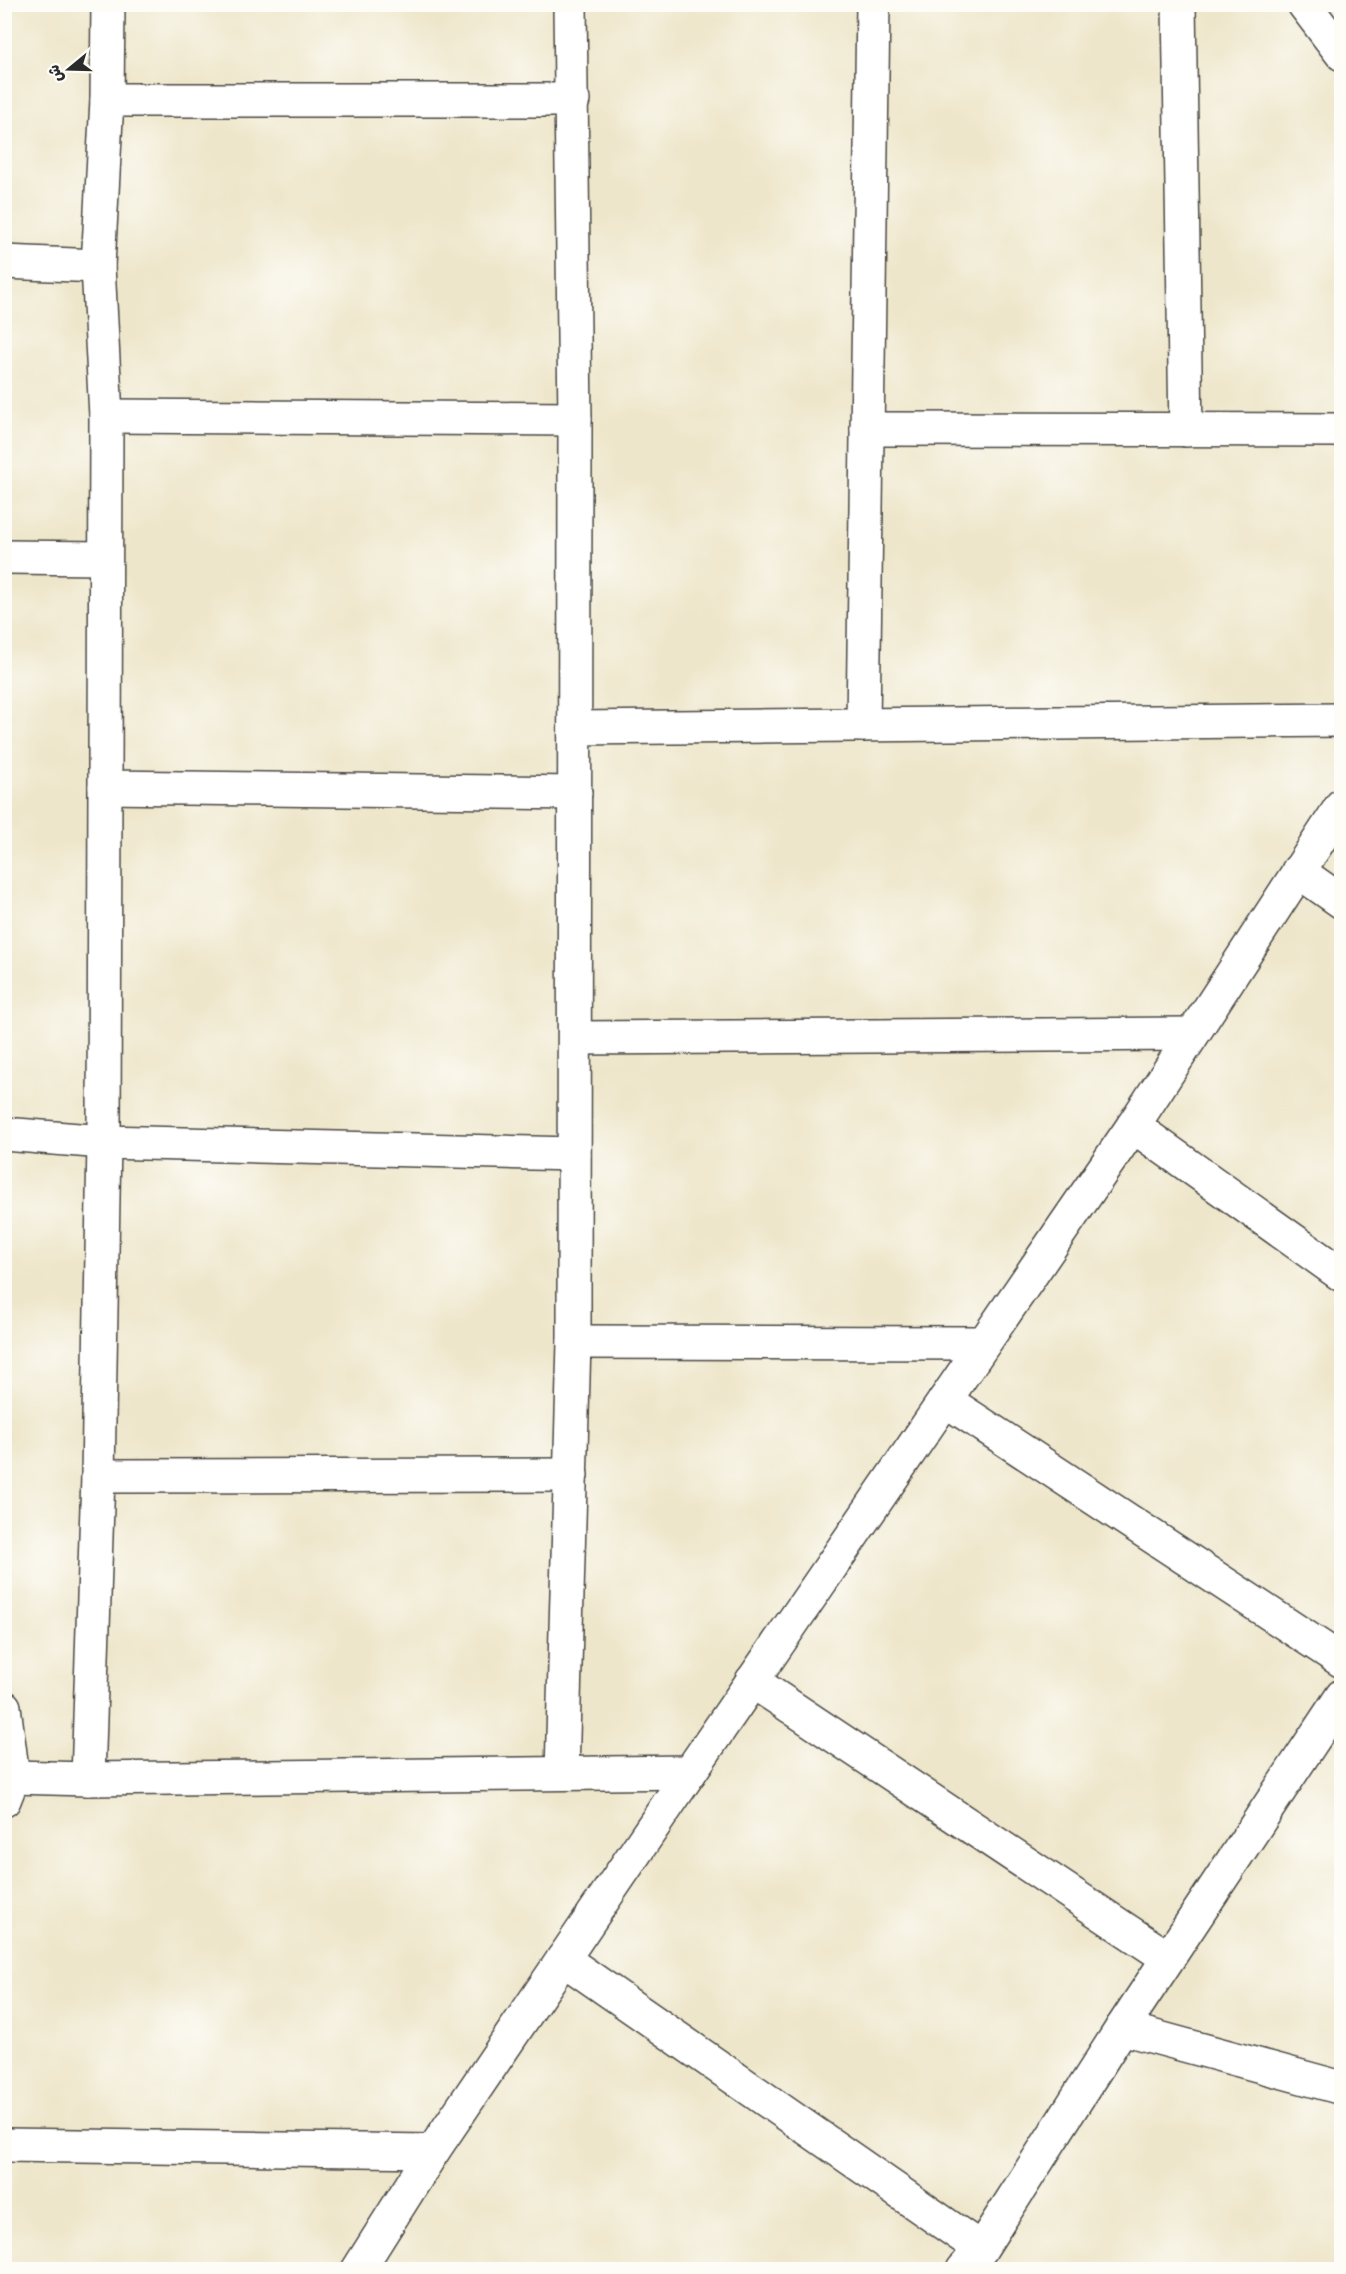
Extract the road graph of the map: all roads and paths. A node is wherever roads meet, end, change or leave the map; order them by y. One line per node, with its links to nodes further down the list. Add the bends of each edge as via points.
1 (108, 4): 7 (street)
2 (570, 4): 8 (street)
3 (873, 4): 13 (street)
4 (1179, 4): 14 (street)
5 (1304, 4): 6 (street)
6 (1341, 54)
7 (107, 100): 8 (street); 10 (street)
8 (573, 100): 12 (street)
9 (4, 262): 10 (street)
10 (98, 266): 11 (street)
11 (106, 416): 12 (street); 17 (street)
12 (576, 418): 20 (street)
13 (867, 429): 14 (street); 19 (street)
14 (1186, 430): 15 (street)
15 (1341, 430)
16 (4, 558): 17 (street)
17 (105, 558): 21 (street)
18 (1341, 720): 19 (street)
19 (863, 725): 20 (street)
20 (575, 728): 22 (street)
21 (105, 787): 22 (street); 30 (street)
22 (575, 793): 27 (street)
23 (1341, 805): 24 (street)
24 (1298, 871): 25 (street); 26 (street)
25 (1341, 902)
26 (1191, 1035): 27 (street); 28 (street)
27 (574, 1038): 31 (street)
28 (1133, 1126): 32 (street); 34 (street)
29 (4, 1134): 30 (street)
30 (104, 1142): 31 (street); 37 (street)
31 (574, 1154): 33 (street)
32 (1341, 1275)
33 (574, 1342): 34 (street); 36 (street)
34 (984, 1343): 35 (street)
35 (945, 1400): 38 (street); 39 (street)
36 (571, 1475): 37 (street); 43 (street)
37 (98, 1476): 44 (street)
38 (1341, 1661)
39 (752, 1680): 42 (street); 46 (street)
40 (1341, 1696): 46 (street)
41 (4, 1707): 45 (street)
42 (690, 1772): 43 (street); 47 (street)
43 (562, 1773): 44 (street)
44 (88, 1779): 45 (street)
45 (9, 1789)
46 (1168, 1958): 48 (street)
47 (563, 1959): 51 (street); 52 (street)
48 (1122, 2028): 49 (street); 52 (street)
49 (1341, 2088)
50 (4, 2145): 51 (street)
51 (434, 2151): 53 (street)
52 (972, 2259)
53 (358, 2270)

